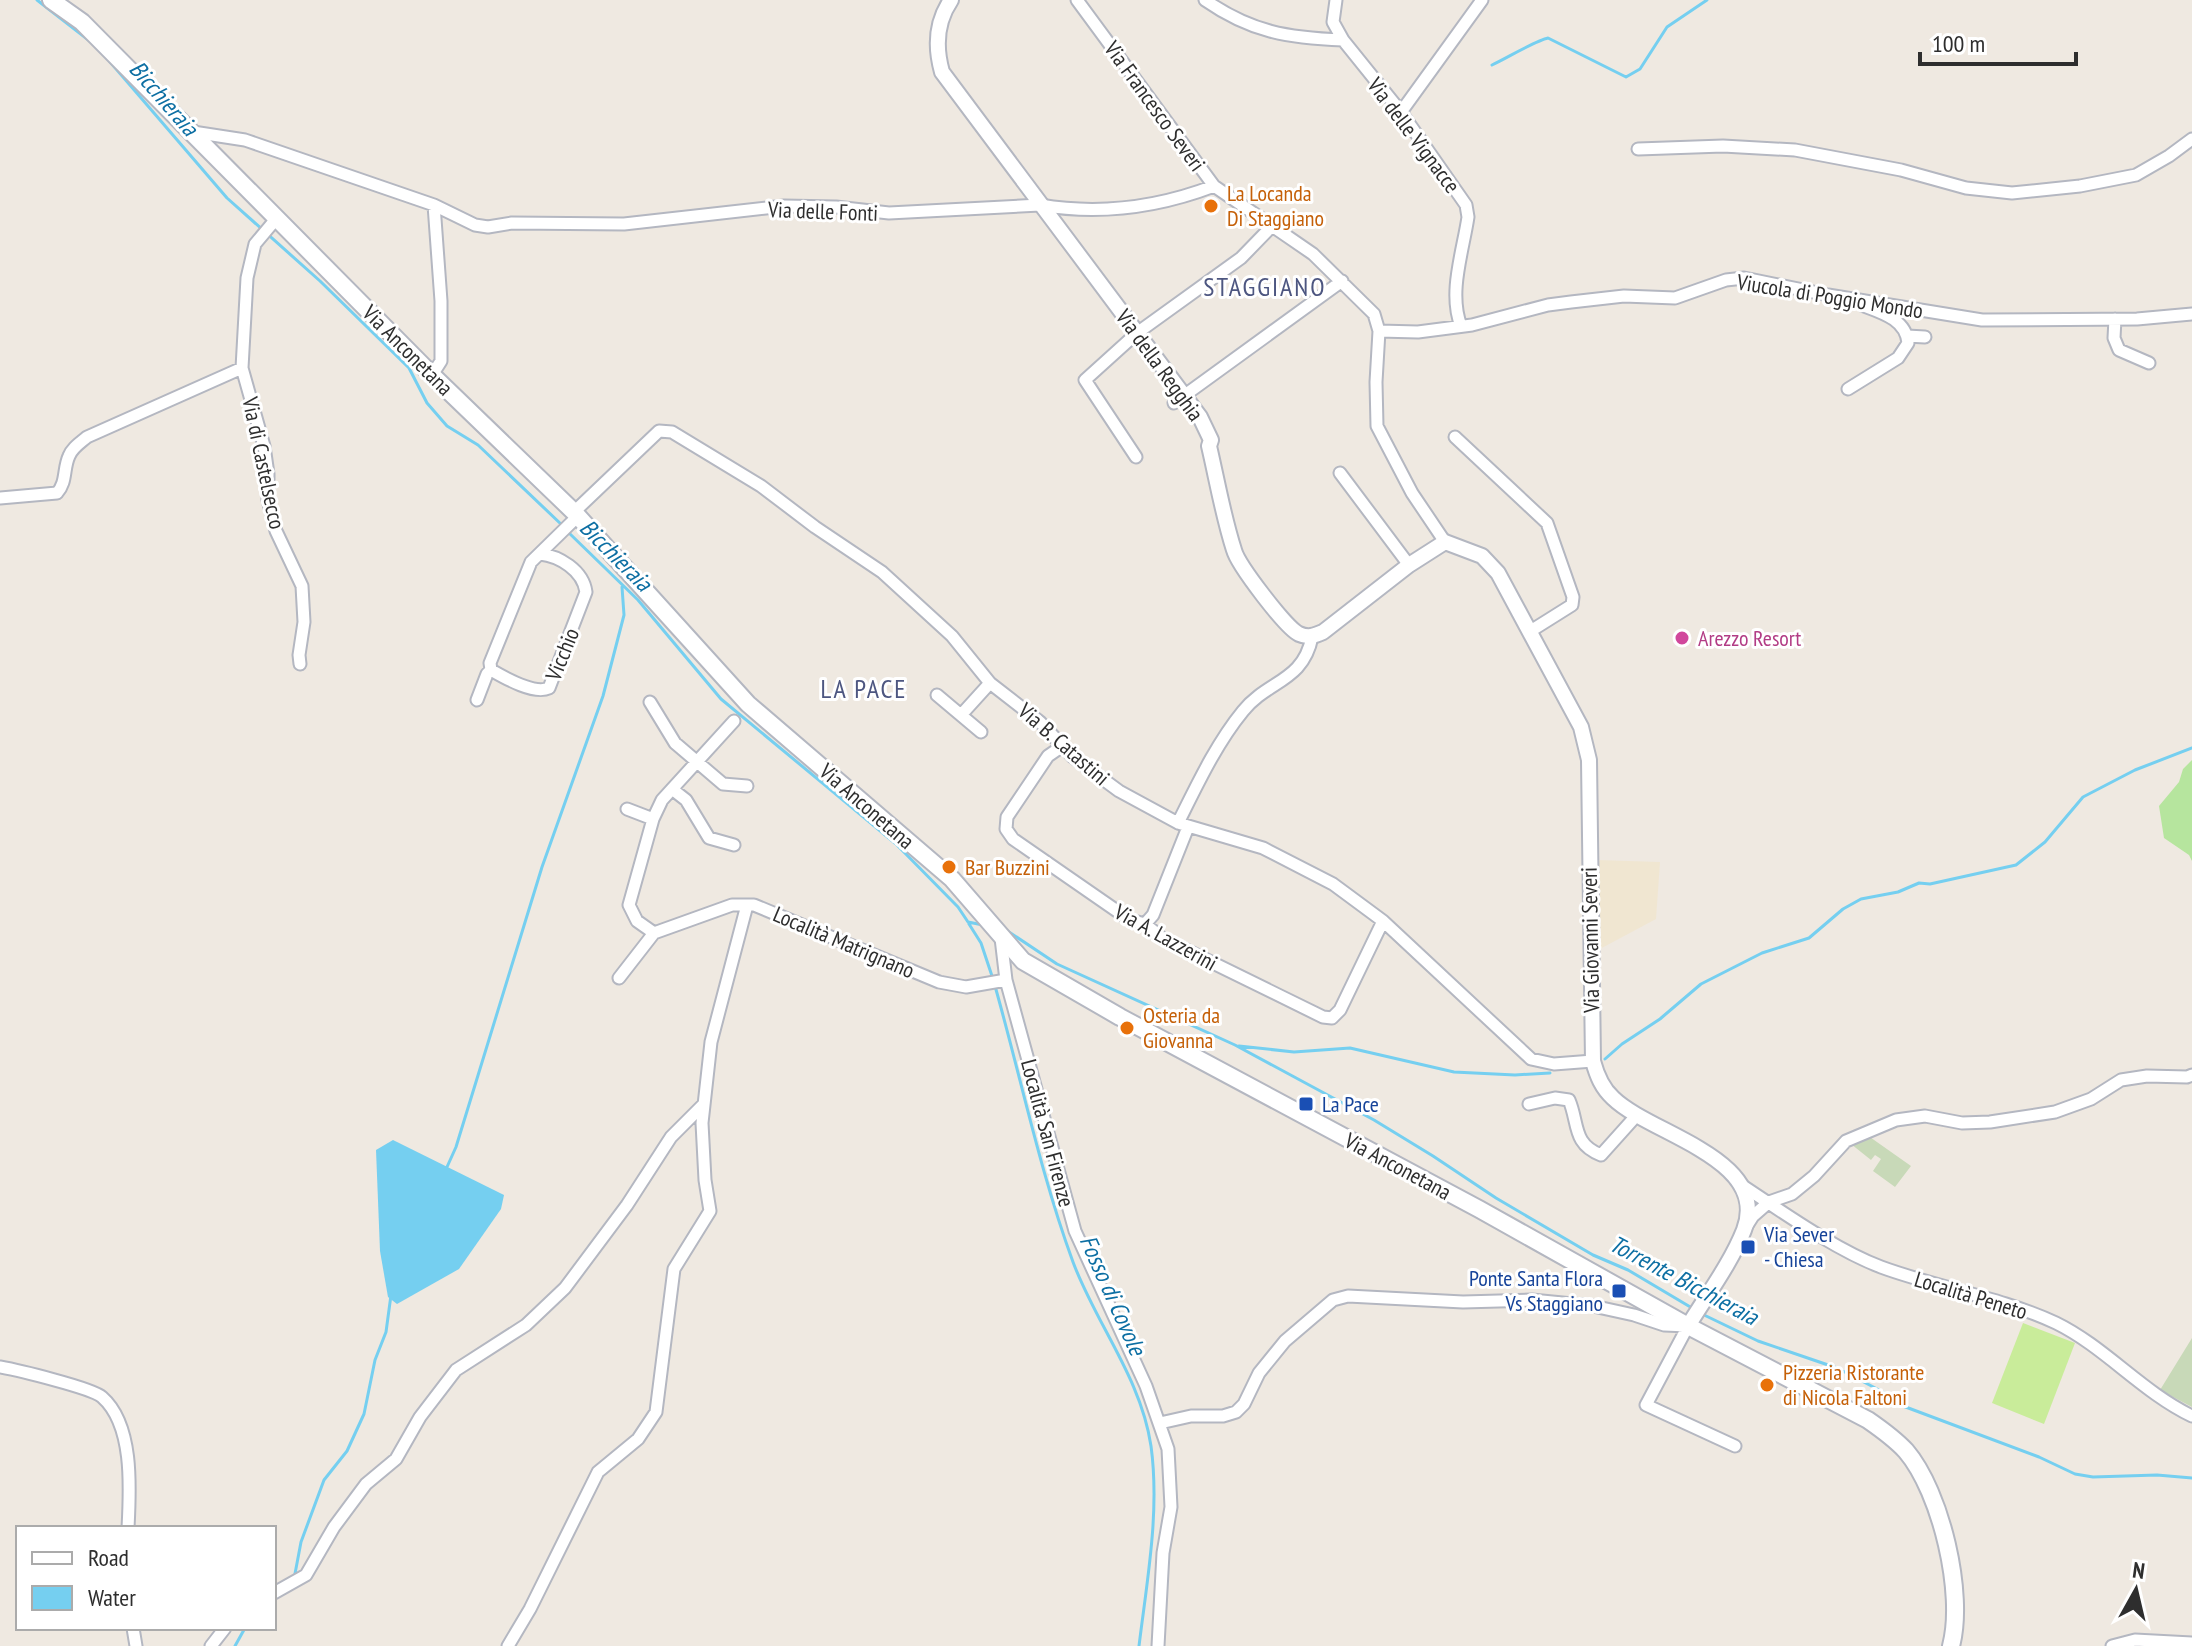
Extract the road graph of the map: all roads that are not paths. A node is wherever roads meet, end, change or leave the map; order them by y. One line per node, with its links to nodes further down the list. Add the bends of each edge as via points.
1 (51, 0): 9 (main road, Via Anconetana, via 82,22)
2 (951, 0): 14 (street, Via della Regghia, via 939,27 942,72)
3 (1077, 0): 12 (street, Via Francesco Severi)
4 (1205, 0): 7 (street, via 1227,16 1271,33)
5 (1336, 0): 7 (street, Via delle Vignacce, via 1333,22)
6 (1482, 0): 8 (street)
7 (1343, 40): 8 (street, Via delle Vignacce)
8 (1401, 112): 21 (street, Via delle Vignacce, via 1466,205 1456,297)
9 (193, 132): 13 (street, Via delle Fonti, via 245,140); 15 (main road, Via Anconetana)
10 (2192, 139): 11 (street, via 2136,175 2012,193 1966,188 1795,150)
11 (1638, 149)
12 (1214, 186): 14 (street, Via delle Fonti, via 1137,208); 16 (street, Via Francesco Severi)
13 (434, 205): 14 (street, Via delle Fonti, via 488,227 624,224 784,206 889,213); 28 (street, via 441,361)
14 (1040, 205): 23 (street, Via della Regghia)
15 (273, 223): 27 (street, Via di Castelsecco, via 256,242 247,278); 28 (main road, Via Anconetana)
16 (1273, 225): 17 (street, Via Francesco Severi); 23 (street, via 1241,258)
17 (1342, 281): 22 (street, Via Francesco Severi, via 1374,314); 30 (street)
18 (1837, 297): 20 (street, Viucola di Poggio Mondo, via 1982,320); 21 (street, Viucola di Poggio Mondo, via 1744,278 1675,298 1571,302); 24 (street, via 1890,317)
19 (2192, 314): 20 (street, Viucola di Poggio Mondo)
20 (2115, 319): 26 (street, via 2119,350)
21 (1461, 326): 22 (street, Viucola di Poggio Mondo)
22 (1379, 331): 36 (street, via 1377,426)
23 (1137, 333): 30 (street, Via della Regghia); 32 (street, via 1085,380)
24 (1907, 336): 25 (street); 29 (street, via 1907,347 1898,358)
25 (1925, 337)
26 (2149, 363)
27 (242, 368): 34 (street, via 87,437 70,452 64,485 57,493); 41 (street, Via di Castelsecco, via 264,446 276,531 302,586)
28 (432, 375): 35 (main road, Via Anconetana)
29 (1848, 389)
30 (1180, 399): 40 (street, Via della Regghia, via 1204,424 1211,440 1234,553 1289,625)
31 (1455, 437): 39 (street, via 1547,523 1572,605)
32 (1136, 457)
33 (1340, 473): 38 (street)
34 (0, 498)
35 (574, 516): 37 (street); 43 (street, Via B. Catastini, via 659,431 672,432 761,486 882,572 952,636); 62 (main road, Via Anconetana, via 749,705 952,879)
36 (1445, 542): 38 (street); 39 (street, Via Giovanni Severi, via 1489,562)
37 (540, 554): 42 (street, via 531,562); 42 (street, Vicchio, via 560,558 586,586 549,688 539,691)
38 (1409, 565): 40 (street)
39 (1529, 632): 65 (street, Via Giovanni Severi, via 1581,727 1589,760)
40 (1312, 637): 56 (street, via 1301,665 1243,710 1199,780)
41 (300, 664)
42 (491, 670): 45 (street)
43 (990, 683): 47 (street); 50 (street, Via B. Catastini, via 1046,727)
44 (937, 695): 47 (street)
45 (477, 700)
46 (650, 702): 51 (street, via 675,743)
47 (961, 715): 49 (street)
48 (734, 721): 51 (street)
49 (981, 732)
50 (1061, 747): 56 (street, Via B. Catastini, via 1119,791); 60 (street, Via A. Lazzerini, via 1048,756 1007,817 1006,829 1130,920)
51 (697, 761): 52 (street, via 723,784); 53 (street)
52 (747, 786)
53 (672, 789): 55 (street); 57 (street, via 686,800 709,838)
54 (627, 809): 55 (street)
55 (653, 819): 61 (street, via 629,905 637,921)
56 (1183, 825): 59 (street, Via B. Catastini, via 1263,848 1297,864); 60 (street, via 1153,915)
57 (734, 845)
58 (747, 905): 61 (street, Località Matrignano, via 732,905); 64 (street, Località Matrignano, via 939,982 954,986); 67 (street, via 711,1042)
59 (1383, 921): 60 (street, Via A. Lazzerini, via 1340,1010 1328,1018 1162,938); 65 (street, Via B. Catastini, via 1531,1059 1554,1064)
60 (1145, 924)
61 (654, 933): 63 (street)
62 (1001, 938): 64 (street, Località San Firenze); 73 (main road, Via Anconetana, via 1034,968 1120,1017 1479,1209)
63 (619, 978)
64 (1002, 980): 76 (street, Località San Firenze, via 1075,1231)
65 (1593, 1061): 69 (street, Via Giovanni Severi, via 1602,1086)
66 (2192, 1075): 71 (street, via 2121,1080 2091,1099 2055,1112 2003,1120 1896,1120 1846,1141 1792,1194)
67 (704, 1104): 79 (street, via 671,1137 565,1288 526,1325 456,1370 396,1459 366,1484 334,1527 306,1575); 83 (street, via 710,1211 674,1269 656,1412 638,1439 598,1472)
68 (1529, 1104): 69 (street, via 1569,1100 1577,1135 1601,1155)
69 (1636, 1116): 70 (street, Via Giovanni Severi, via 1723,1163)
70 (1743, 1186): 71 (street, Località Peneto); 72 (street)
71 (1769, 1202): 72 (street); 75 (street, Località Peneto, via 1881,1267 2054,1322)
72 (1745, 1228): 73 (street)
73 (1694, 1316): 76 (street, via 1664,1325 1593,1306 1532,1300 1348,1296 1333,1300 1285,1341 1236,1412); 77 (street, via 1646,1405); 85 (main road, Via Anconetana, via 1868,1420 1906,1451 1928,1486 1943,1537 1954,1602)
74 (0, 1367): 78 (street, via 101,1395 120,1422 130,1478)
75 (2192, 1416)
76 (1160, 1423): 84 (street, Località San Firenze, via 1172,1488)
77 (1735, 1446)
78 (128, 1526)
79 (276, 1592)
80 (223, 1630): 82 (street)
81 (2192, 1643): 86 (street, via 2135,1640)
82 (211, 1646)
83 (508, 1646)
84 (1158, 1646)
85 (1951, 1646)
86 (2112, 1646)

